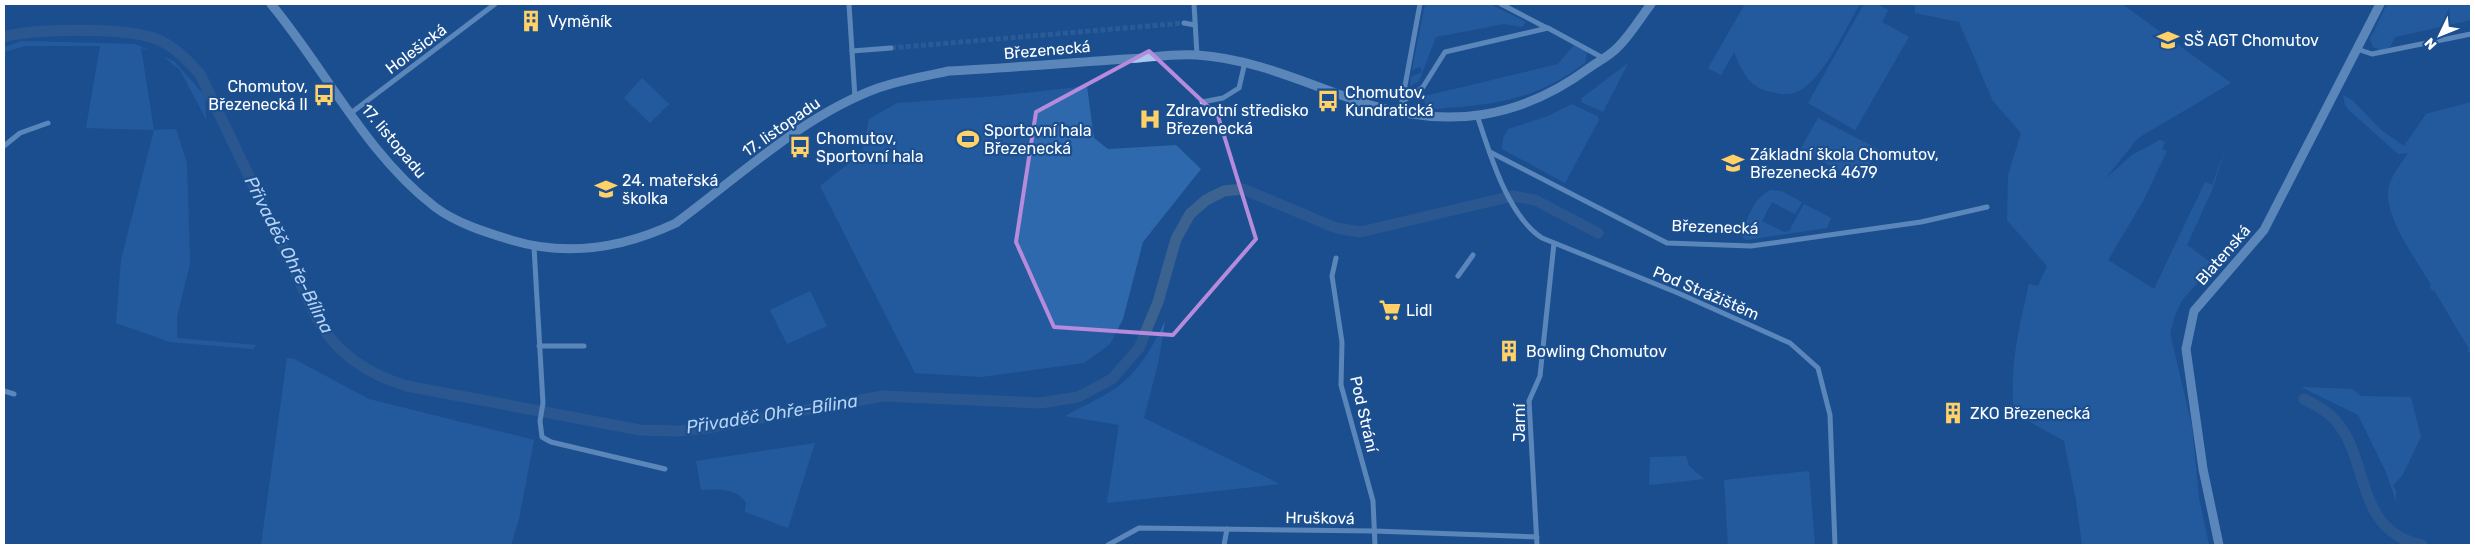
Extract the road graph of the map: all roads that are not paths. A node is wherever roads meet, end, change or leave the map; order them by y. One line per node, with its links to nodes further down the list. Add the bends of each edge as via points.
1 (271, 4): 23 (street, 17. listopadu)
2 (495, 4): 23 (street, Holešická)
3 (849, 4): 15 (street)
4 (1194, 4): 10 (street)
5 (1420, 4): 21 (street)
6 (1501, 4): 11 (street)
7 (1651, 4): 17 (street, Březenecká, via 1619,46)
8 (2380, 4): 14 (street, Blatenská)
9 (1184, 23): 10 (street)
10 (1195, 26): 16 (street)
11 (1548, 28): 17 (street); 21 (street, via 1445,52 1424,87)
12 (2471, 34): 14 (street, via 2372,54)
13 (891, 48): 15 (street)
14 (2357, 49): 47 (street, Blatenská, via 2264,230 2194,311 2186,349 2203,469)
15 (852, 51): 19 (street)
16 (1197, 55): 18 (street, Březenecká); 19 (street, Březenecká, via 949,71 879,88)
17 (1604, 58): 24 (street, Březenecká, via 1547,96 1503,112)
18 (1244, 62): 20 (street, via 1239,88 1223,98); 22 (street, Březenecká)
19 (855, 98): 30 (street, 17. listopadu, via 814,120 676,223 654,234 600,247 565,250)
20 (1202, 102)
21 (1402, 102): 22 (street)
22 (1397, 111): 24 (street, Březenecká, via 1444,117)
23 (351, 114): 30 (street, 17. listopadu, via 399,175 436,208 478,230)
24 (1478, 115): 27 (street, Pod Strážištěm)
25 (48, 123): 26 (street, via 20,133)
26 (4, 146)
27 (1490, 152): 28 (street, Březenecká, via 1667,243 1751,246 1921,222); 29 (street, Pod Strážištěm, via 1516,210 1530,230)
28 (1988, 207)
29 (1554, 243): 41 (street, Jarní, via 1540,376 1529,400); 46 (street, Pod Strážištěm, via 1790,343 1818,368 1830,415)
30 (534, 247): 34 (street)
31 (1473, 254): 33 (street)
32 (1336, 258): 40 (street, Pod Strání, via 1332,276 1342,342 1341,385 1373,501)
33 (1458, 276)
34 (539, 346): 35 (street); 38 (street, via 542,437 551,442)
35 (584, 346)
36 (4, 391): 37 (street)
37 (14, 394)
38 (666, 469)
39 (1227, 529): 40 (street, Hrušková); 42 (street, Hrušková, via 1139,528); 43 (street)
40 (1374, 531): 41 (street, Hrušková); 44 (street, Pod Strání)
41 (1537, 538): 45 (street, Jarní)
42 (1108, 545)
43 (1224, 545)
44 (1375, 545)
45 (1537, 545)
46 (1835, 545)
47 (2219, 545)

